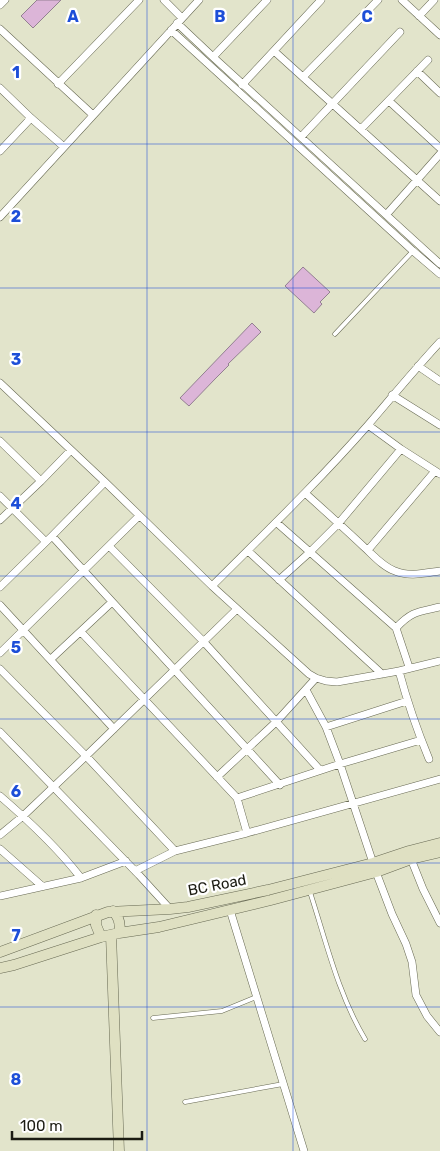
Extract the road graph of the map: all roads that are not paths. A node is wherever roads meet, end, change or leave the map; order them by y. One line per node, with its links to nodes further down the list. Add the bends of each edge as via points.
1 (5, 0): 10 (street)
2 (139, 0): 22 (street)
3 (164, 0): 12 (street)
4 (199, 0): 12 (street)
5 (267, 0): 18 (street)
6 (321, 0): 17 (street)
7 (378, 0): 21 (street)
8 (402, 0): 11 (street)
9 (434, 0): 11 (street)
10 (0, 5)
11 (419, 16): 16 (street)
12 (180, 21): 14 (street); 18 (street)
13 (0, 29): 22 (street)
14 (171, 30): 28 (street); 40 (street)
15 (400, 32): 27 (street)
16 (440, 35)
17 (274, 51): 21 (street); 23 (street)
18 (213, 58): 23 (street)
19 (428, 60): 20 (street)
20 (417, 71): 25 (street); 26 (street)
21 (302, 77): 27 (street)
22 (58, 84): 28 (street)
23 (242, 85): 31 (street)
24 (0, 88): 29 (street)
25 (440, 93)
26 (389, 101): 30 (street); 33 (street)
27 (332, 104): 30 (street); 31 (street)
28 (93, 115): 32 (street)
29 (31, 118): 32 (street); 34 (street)
30 (361, 129): 36 (street)
31 (301, 137): 38 (street)
32 (64, 147): 39 (street)
33 (440, 148)
34 (1, 149)
35 (440, 154): 36 (street)
36 (417, 180): 37 (street); 38 (street)
37 (440, 201)
38 (386, 216): 41 (street)
39 (0, 217)
40 (413, 251): 42 (street); 43 (lane)
41 (440, 264)
42 (440, 274)
43 (335, 334)
44 (440, 342): 45 (street)
45 (418, 366): 46 (street); 48 (street)
46 (440, 380)
47 (0, 383): 53 (street)
48 (392, 396): 49 (street); 50 (street)
49 (368, 425): 52 (street); 57 (street)
50 (440, 425)
51 (0, 441): 55 (street)
52 (402, 449): 54 (street); 63 (street)
53 (71, 450): 55 (street); 56 (street)
54 (437, 472): 66 (street)
55 (41, 481): 59 (street)
56 (105, 482): 60 (street); 64 (street)
57 (305, 493): 62 (street); 63 (street)
58 (0, 496): 59 (street)
59 (13, 508): 61 (street); 64 (street)
60 (140, 516): 65 (street); 72 (street)
61 (0, 520)
62 (277, 523): 67 (street); 68 (street)
63 (338, 524): 66 (street); 68 (street)
64 (49, 539): 70 (street); 73 (street)
65 (109, 546): 70 (street); 81 (street)
66 (368, 550): 69 (street, via 394,571 404,574)
67 (248, 551): 71 (street); 72 (street)
68 (310, 552): 71 (street); 78 (street)
69 (440, 570)
70 (84, 572): 74 (street); 79 (street)
71 (279, 580): 89 (street)
72 (212, 586): 77 (street)
73 (0, 587)
74 (112, 602): 80 (street); 87 (street)
75 (0, 605): 79 (street)
76 (440, 607): 78 (street, via 412,613)
77 (237, 609): 81 (street); 90 (street)
78 (396, 628): 85 (street)
79 (24, 630): 82 (street); 83 (street)
80 (81, 632): 83 (street); 92 (street)
81 (203, 641): 87 (street); 94 (street)
82 (0, 653)
83 (51, 660): 96 (street)
84 (440, 661): 85 (street)
85 (409, 667): 88 (street)
86 (0, 668): 100 (street)
87 (175, 670): 92 (street); 99 (street)
88 (399, 671): 89 (street); 93 (street)
89 (382, 674): 90 (street, via 337,682)
90 (316, 678): 91 (street)
91 (306, 690): 94 (street); 95 (street)
92 (144, 701): 96 (street); 104 (street)
93 (407, 701): 95 (street); 98 (street)
94 (276, 722): 99 (street); 103 (street)
95 (326, 727): 102 (street)
96 (114, 728): 100 (street)
97 (0, 732): 107 (street)
98 (421, 740): 101 (street); 102 (street)
99 (246, 748): 104 (street); 106 (street)
100 (86, 756): 107 (street); 116 (street)
101 (429, 759)
102 (340, 764): 103 (street); 110 (street)
103 (320, 770): 106 (street)
104 (216, 777): 109 (street)
105 (440, 779): 110 (street)
106 (280, 785): 109 (street)
107 (54, 787): 111 (street); 119 (street)
108 (0, 796): 111 (street)
109 (237, 798): 112 (street)
110 (353, 803): 112 (street); 120 (street)
111 (23, 816): 113 (street); 122 (street)
112 (247, 832): 116 (street)
113 (0, 835)
114 (440, 844): 120 (street, BC Road, via 409,851)
115 (0, 849): 123 (street)
116 (174, 851): 121 (street)
117 (440, 852): 118 (street)
118 (411, 859): 120 (street); 130 (street)
119 (126, 861): 121 (street); 122 (street)
120 (375, 867): 124 (street); 126 (street, BC Road); 136 (street, via 412,962 416,995)
121 (135, 871): 126 (street)
122 (80, 878): 123 (street)
123 (42, 886): 125 (street)
124 (309, 890): 127 (street); 137 (lane, via 344,1000)
125 (0, 896)
126 (170, 909): 128 (street, BC Road)
127 (230, 910): 131 (street, via 159,928); 134 (street)
128 (113, 911): 129 (street, BC Road); 131 (street, via 120,924)
129 (96, 915): 131 (street, via 96,925); 132 (street, BC Road)
130 (440, 923)
131 (111, 935): 133 (street); 140 (street)
132 (0, 952)
133 (2, 970)
134 (256, 996): 135 (lane, via 222,1011); 138 (street)
135 (153, 1018)
136 (440, 1032)
137 (365, 1039)
138 (284, 1084): 139 (lane); 141 (street)
139 (185, 1102)
140 (119, 1151)
141 (304, 1151)

